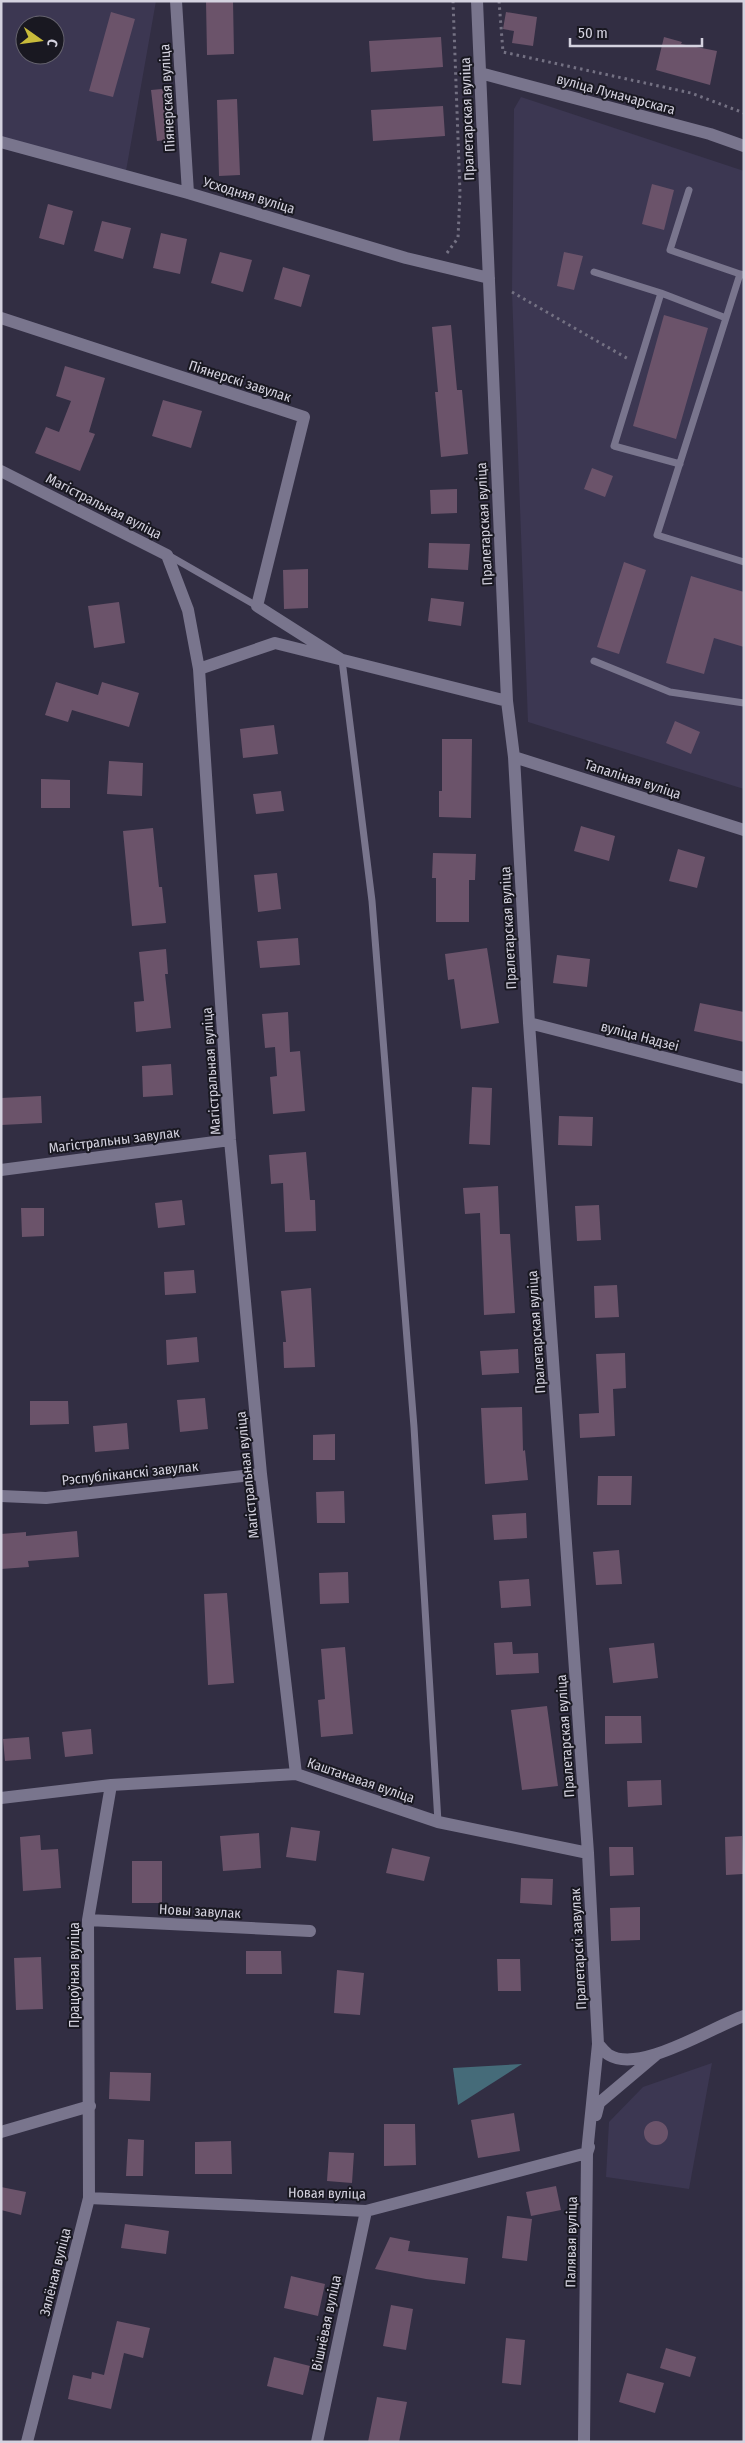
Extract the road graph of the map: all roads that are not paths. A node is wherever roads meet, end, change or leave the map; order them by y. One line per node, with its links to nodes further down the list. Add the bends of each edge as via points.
1 (176, 1): 7 (street, Піянерская вуліца)
2 (477, 1): 3 (street, Пралетарская вуліца)
3 (480, 73): 5 (street, вуліца Луначарскага, via 710,134); 10 (street, Пралетарская вуліца)
4 (1, 142): 7 (street, Усходняя вуліца)
5 (744, 146)
6 (689, 190): 9 (lane, via 670,250)
7 (188, 193): 10 (street, Усходняя вуліца, via 406,258)
8 (594, 272): 11 (lane)
9 (742, 274): 13 (lane)
10 (489, 278): 22 (street, Пралетарская вуліца)
11 (661, 293): 13 (lane); 14 (lane, via 614,446)
12 (1, 318): 18 (street, Піянерскі завулак, via 304,417)
13 (726, 318): 14 (lane)
14 (680, 464): 17 (lane, via 657,535)
15 (1, 471): 16 (street, Магістральная вуліца)
16 (167, 554): 18 (lane); 21 (street, Магістральная вуліца, via 188,610)
17 (744, 562)
18 (257, 606): 19 (street)
19 (342, 660): 21 (street, via 275,643); 22 (street); 35 (lane, via 372,911 414,1428)
20 (594, 661): 23 (lane, via 670,692)
21 (199, 669): 28 (street, Магістральная вуліца)
22 (507, 701): 24 (street, Пралетарская вуліца)
23 (744, 703)
24 (514, 757): 25 (street, Тапаліная вуліца); 26 (street, Пралетарская вуліца)
25 (744, 830)
26 (529, 1023): 27 (street, вуліца Надзеі); 36 (street, Пралетарская вуліца)
27 (744, 1078)
28 (230, 1140): 29 (street, Магістральны завулак); 30 (street, Магістральная вуліца)
29 (1, 1170)
30 (261, 1474): 31 (street, Рэспубліканскі завулак, via 46,1498); 32 (street, Магістральная вуліца)
31 (1, 1496)
32 (296, 1774): 33 (street, Каштанавая вуліца); 35 (street, Каштанавая вуліца)
33 (111, 1785): 34 (street, Каштанавая вуліца); 37 (street, Працоўная вуліца)
34 (1, 1798)
35 (438, 1822): 36 (street, Каштанавая вуліца)
36 (588, 1853): 40 (street, Пралетарскі завулак)
37 (88, 1920): 38 (street, Новы завулак); 42 (street, Працоўная вуліца)
38 (310, 1931)
39 (744, 2016): 41 (street)
40 (598, 2044): 41 (street, via 609,2055 620,2058 648,2058); 44 (street, Палявая вуліца)
41 (657, 2054): 44 (street, via 598,2103)
42 (90, 2106): 43 (street); 45 (street, Зялёная вуліца)
43 (1, 2132)
44 (587, 2153): 46 (street, Новая вуліца); 49 (street, Палявая вуліца)
45 (89, 2198): 46 (street, Новая вуліца); 47 (street, Зялёная вуліца)
46 (366, 2211): 48 (street, Вішнёвая вуліца)
47 (27, 2442)
48 (316, 2442)
49 (584, 2442)

